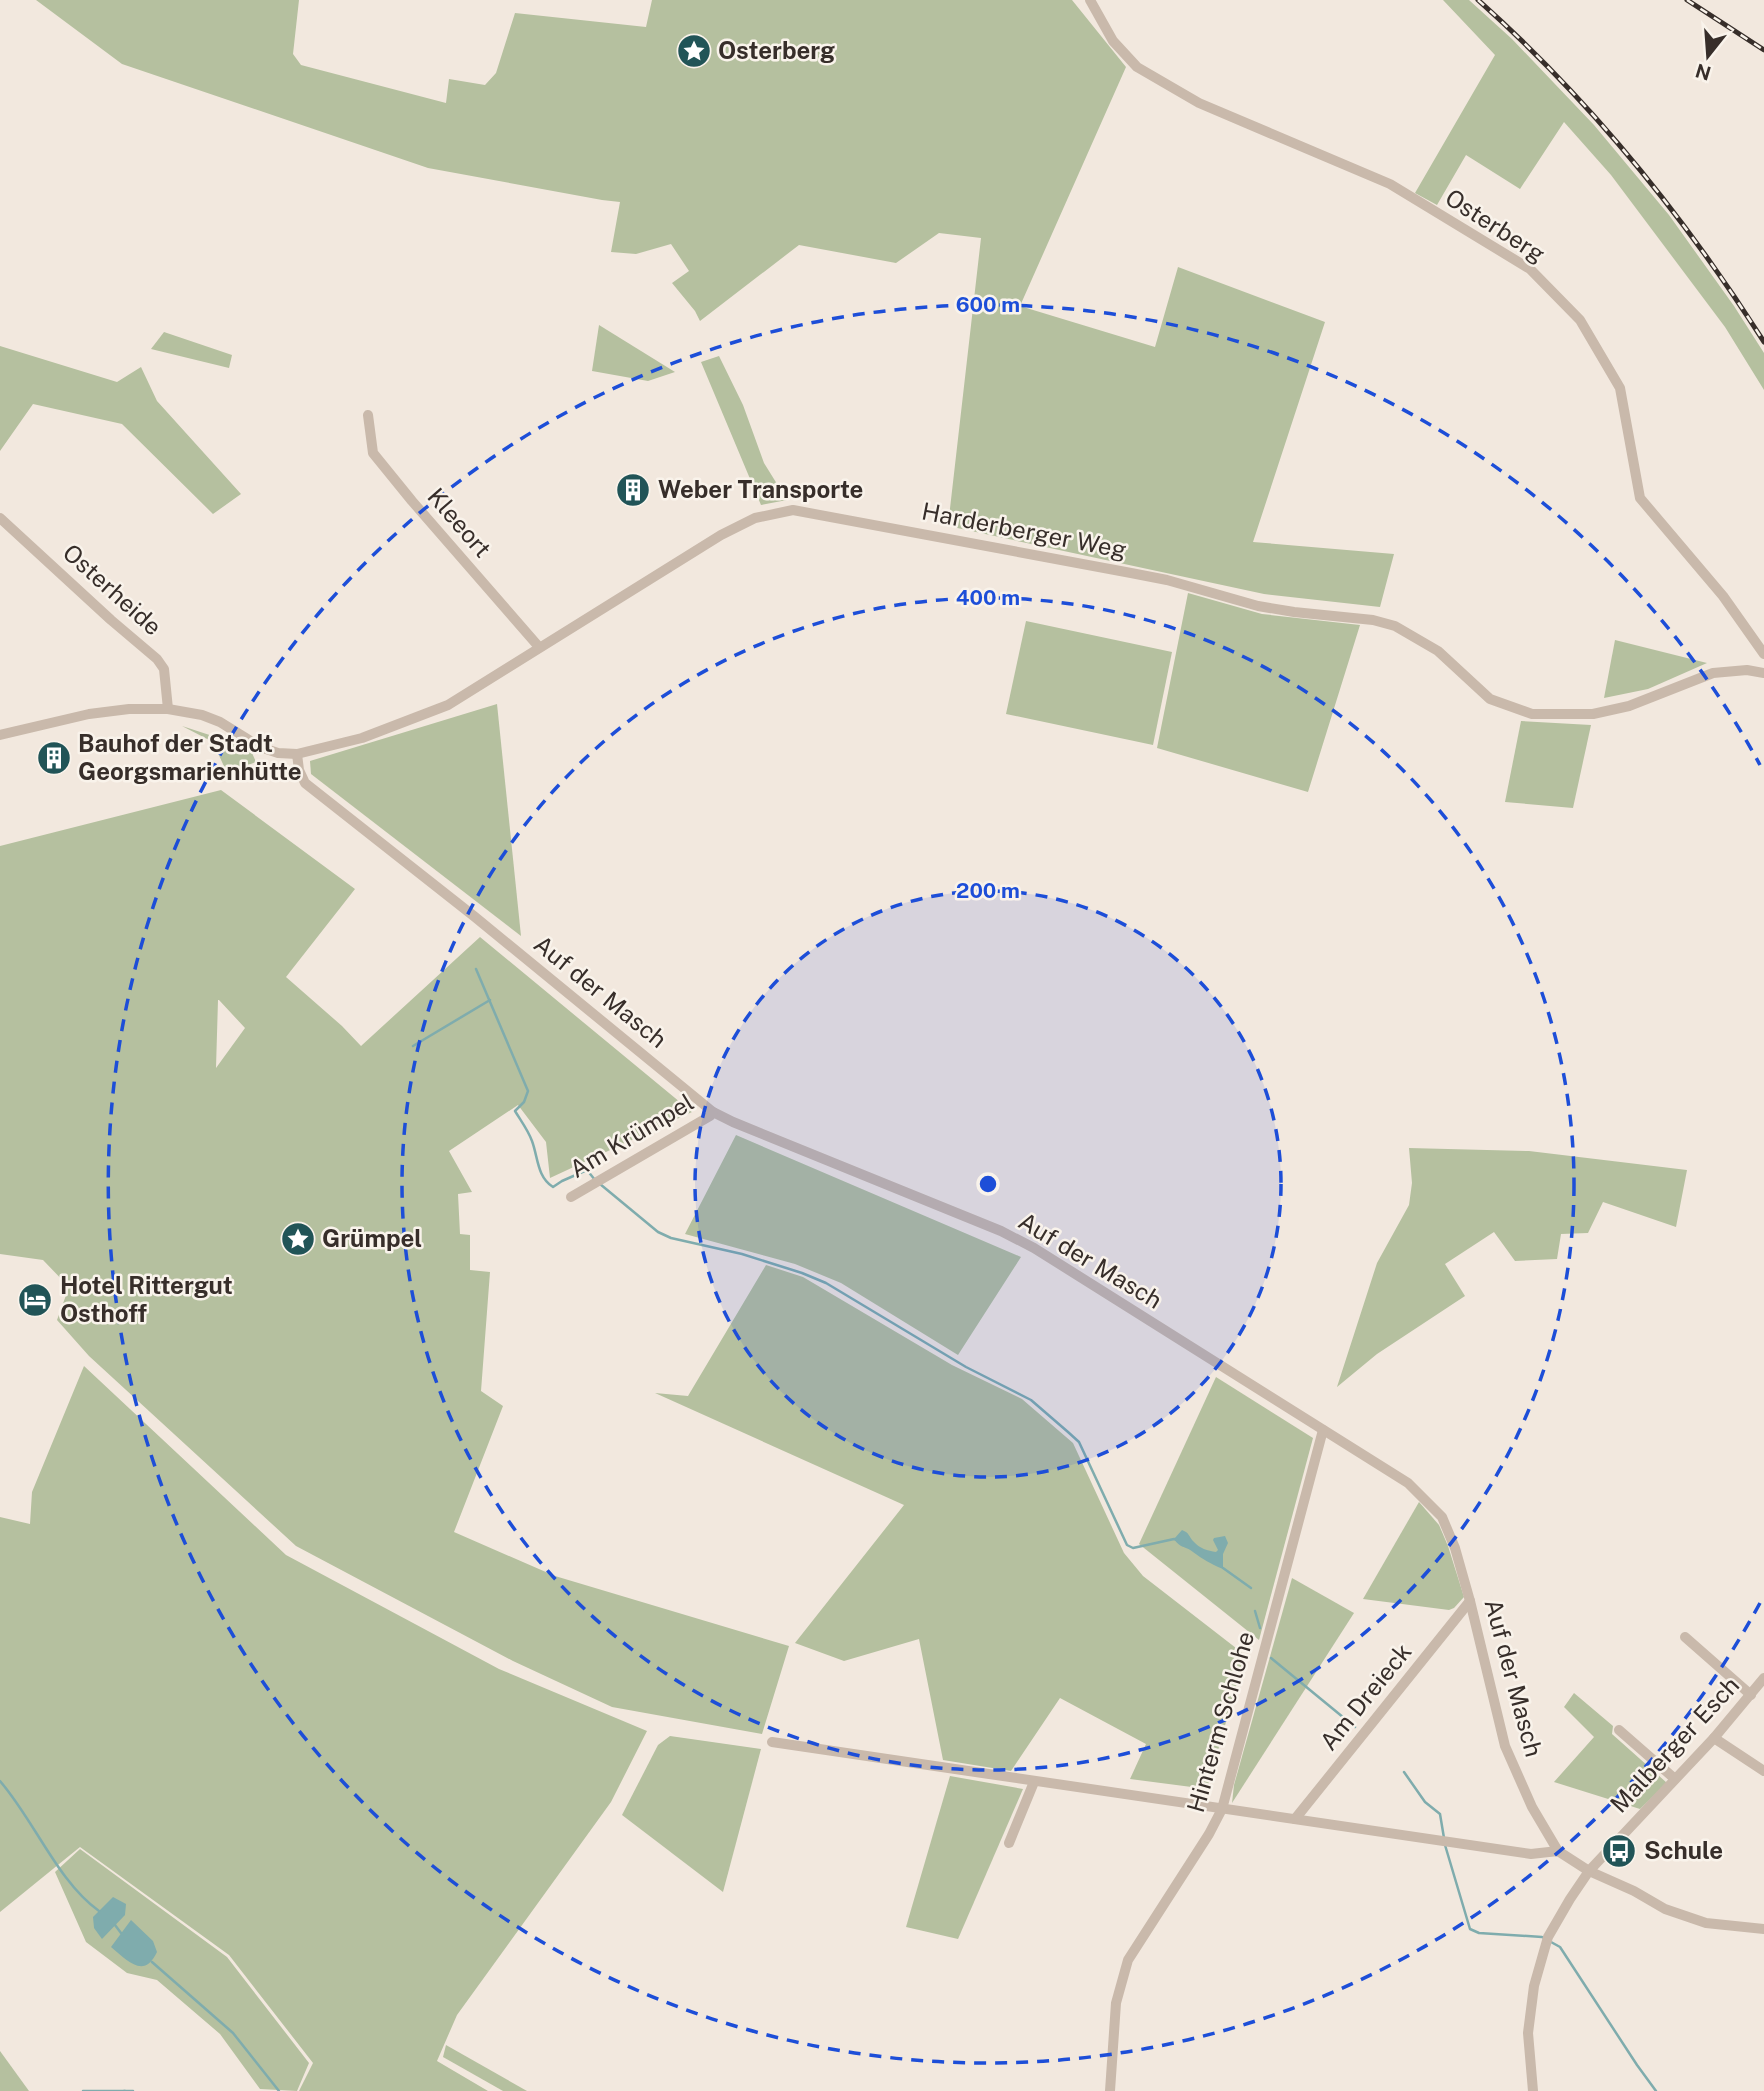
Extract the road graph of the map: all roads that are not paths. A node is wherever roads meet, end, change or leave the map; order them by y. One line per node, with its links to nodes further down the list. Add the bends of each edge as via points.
1 (1090, 0): 5 (street, Osterberg, via 1113,41 1137,67 1199,103 1390,184 1530,269 1580,320 1620,388 1640,498 1723,596)
2 (368, 415): 4 (street, Kleeort, via 373,453)
3 (0, 518): 7 (street, Osterheide, via 157,659 164,669)
4 (539, 647): 6 (street, Harderberger Weg, via 721,535 755,518 793,510 1131,572 1258,606 1395,626 1438,651 1490,699 1532,714 1593,714 1629,706 1713,673); 9 (street, Harderberger Weg, via 448,705 362,738)
5 (1764, 654)
6 (1764, 673)
7 (168, 709): 8 (street, via 89,714); 9 (street, via 220,722 271,752)
8 (0, 735)
9 (297, 754): 10 (street, Auf der Masch, via 305,783)
10 (713, 1112): 11 (street, Am Krümpel); 12 (street, Auf der Masch, via 1034,1248)
11 (571, 1197)
12 (1323, 1430): 13 (street, Auf der Masch, via 1408,1483 1442,1517); 23 (street, Hinterm Schlohe)
13 (1470, 1601): 24 (street, Am Dreieck); 26 (street, Auf der Masch, via 1505,1746)
14 (1685, 1637): 16 (street)
15 (1764, 1678): 16 (street, Malberger Esch)
16 (1751, 1695): 18 (street, Malberger Esch)
17 (1619, 1730): 21 (street)
18 (1714, 1738): 20 (street); 21 (street, Malberger Esch)
19 (772, 1742): 22 (street)
20 (1764, 1771)
21 (1675, 1779): 27 (street, Malberger Esch)
22 (1034, 1782): 23 (street); 25 (street)
23 (1222, 1809): 24 (street); 29 (street, Hinterm Schlohe, via 1128,1959 1116,2003)
24 (1295, 1819): 26 (street, via 1531,1854)
25 (1009, 1843)
26 (1558, 1851): 27 (street)
27 (1589, 1871): 28 (street, via 1665,1909 1706,1923); 30 (street, Malberger Esch, via 1547,1942 1534,1986 1528,2032)
28 (1764, 1929)
29 (1110, 2091)
30 (1533, 2091)

